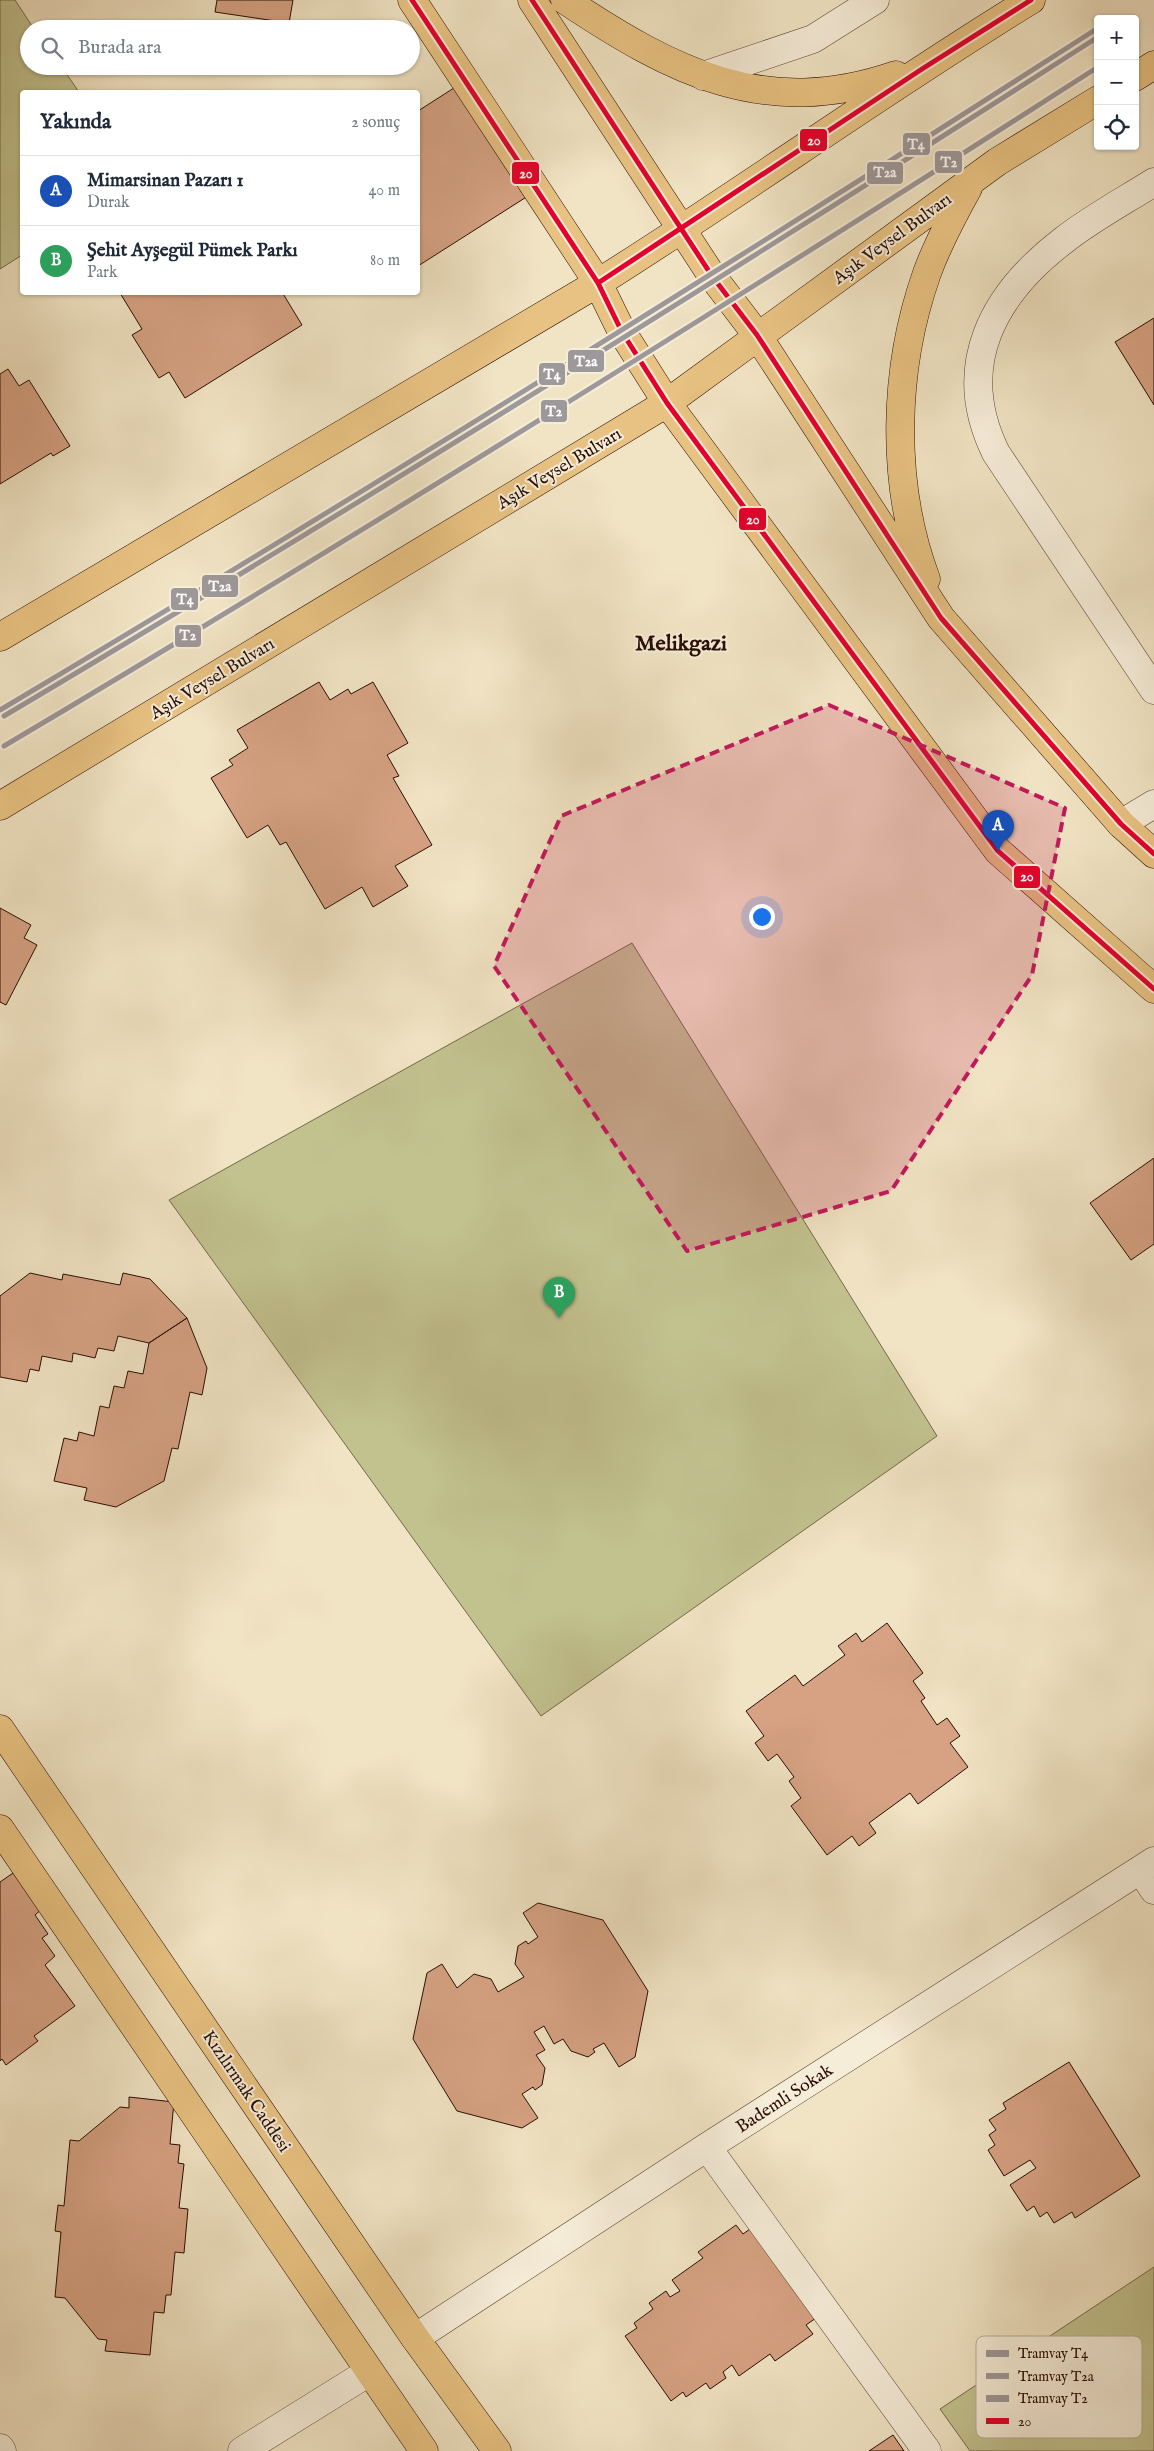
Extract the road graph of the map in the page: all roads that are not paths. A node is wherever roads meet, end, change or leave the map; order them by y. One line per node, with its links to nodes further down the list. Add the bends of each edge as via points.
1 (412, 0): 14 (main road)
2 (532, 0): 13 (main road)
3 (565, 0): 9 (main road, via 681,68)
4 (876, 0): 9 (street, via 813,39)
5 (1031, 0): 6 (main road)
6 (938, 56): 9 (main road, via 906,72 836,91 763,91); 13 (main road)
7 (1154, 66): 8 (main road)
8 (1139, 75)
9 (704, 76)
10 (1094, 102): 11 (main road, Aşık Veysel Bulvarı)
11 (972, 180): 15 (main road, Aşık Veysel Bulvarı); 17 (main road, via 927,273 913,323 904,374 903,474 910,523)
12 (1154, 182): 19 (street, via 1066,238 1019,283 987,333 977,388 982,418 996,453)
13 (683, 230): 14 (main road); 15 (main road, via 712,276)
14 (598, 283): 16 (main road, via 622,332); 18 (main road)
15 (757, 335): 16 (main road, Aşık Veysel Bulvarı); 17 (main road)
16 (667, 403): 21 (main road, Aşık Veysel Bulvarı); 24 (main road, via 998,851)
17 (941, 618): 22 (main road)
18 (0, 637)
19 (1154, 690)
20 (1154, 804): 22 (street)
21 (0, 806)
22 (1121, 824): 23 (main road)
23 (1154, 854)
24 (1154, 989)
25 (0, 1729): 29 (main road, Kızılırmak Caddesi)
26 (0, 1829): 30 (main road)
27 (1150, 1874): 28 (street, Bademli Sokak)
28 (707, 2147): 29 (street, Bademli Sokak); 36 (street)
29 (415, 2338): 35 (main road, Kızılırmak Caddesi)
30 (369, 2372): 33 (street); 34 (main road)
31 (0, 2448): 32 (street)
32 (2, 2451)
33 (242, 2451)
34 (424, 2451)
35 (497, 2451)
36 (927, 2451)

